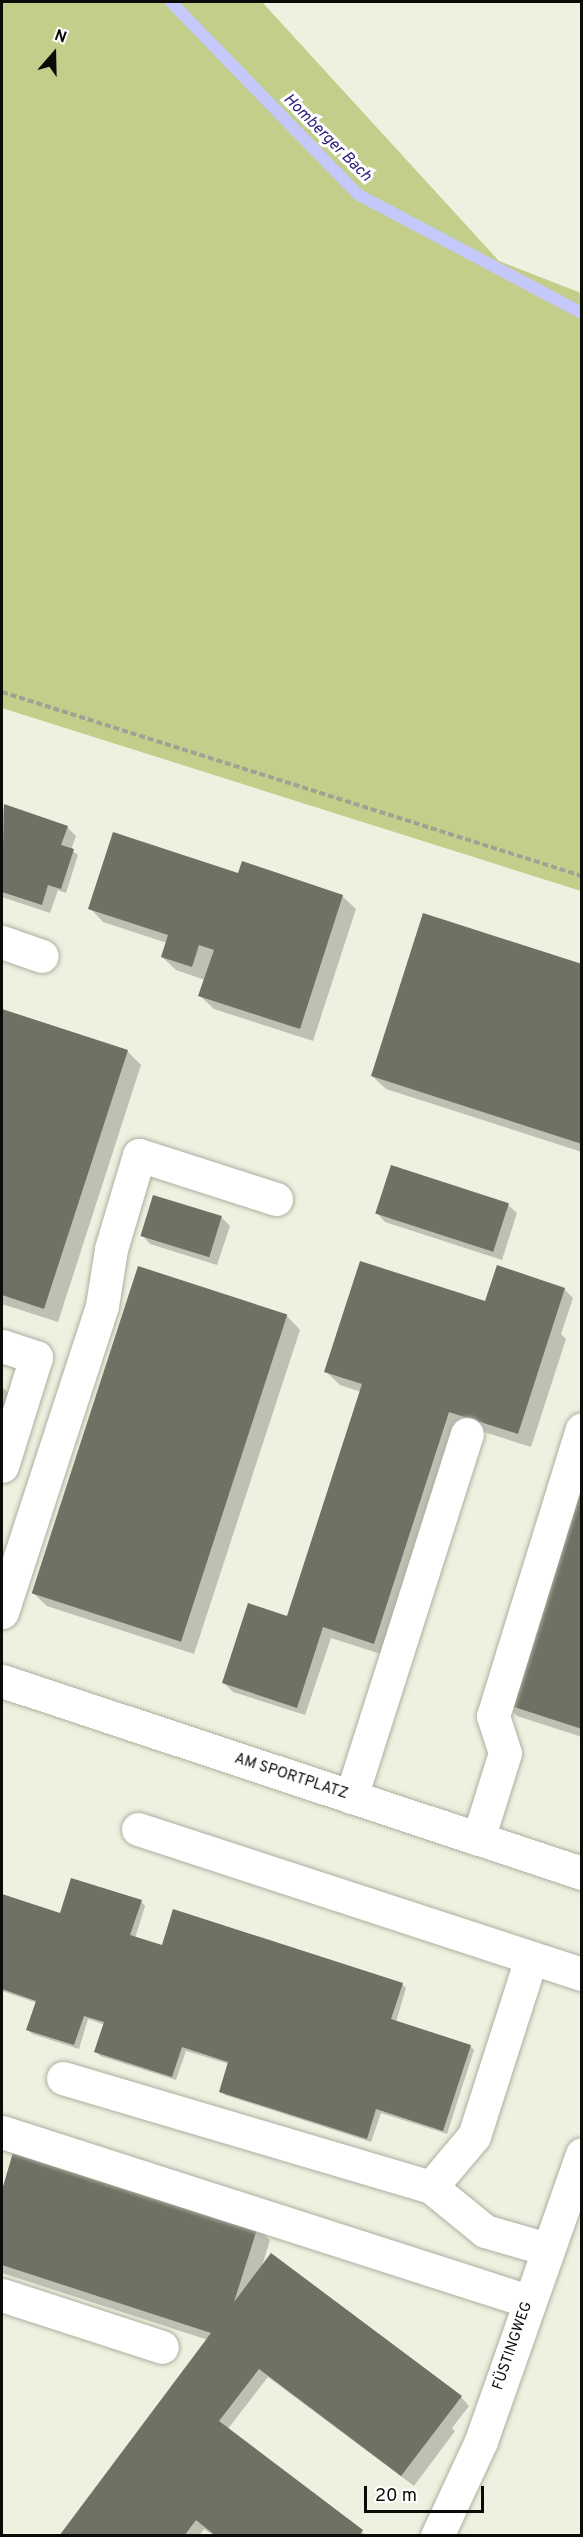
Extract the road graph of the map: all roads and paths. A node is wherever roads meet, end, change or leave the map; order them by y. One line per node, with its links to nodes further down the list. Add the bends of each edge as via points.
1 (2, 692): 2 (path)
2 (582, 876)
3 (2, 942): 4 (street)
4 (42, 956)
5 (276, 1200): 10 (street, via 139,1155 111,1249 102,1306)
6 (2, 1346): 9 (street, via 36,1357)
7 (582, 1429): 14 (street, via 493,1716 505,1753)
8 (467, 1434): 12 (street)
9 (2, 1466)
10 (2, 1612)
11 (2, 1681): 12 (street, AM SPORTPLATZ)
12 (351, 1797): 14 (street, AM SPORTPLATZ)
13 (138, 1829): 16 (street)
14 (478, 1839): 15 (street, AM SPORTPLATZ)
15 (582, 1873)
16 (531, 1958): 17 (street); 21 (street, via 474,2136)
17 (582, 1974)
18 (63, 2078): 21 (street)
19 (2, 2132): 24 (street)
20 (582, 2154): 22 (street, FÜSTINGWEG)
21 (431, 2187): 22 (street, via 485,2231)
22 (547, 2250): 24 (street, FÜSTINGWEG)
23 (2, 2295): 25 (street)
24 (528, 2301): 26 (street, FÜSTINGWEG, via 481,2440)
25 (162, 2347)
26 (437, 2535)

